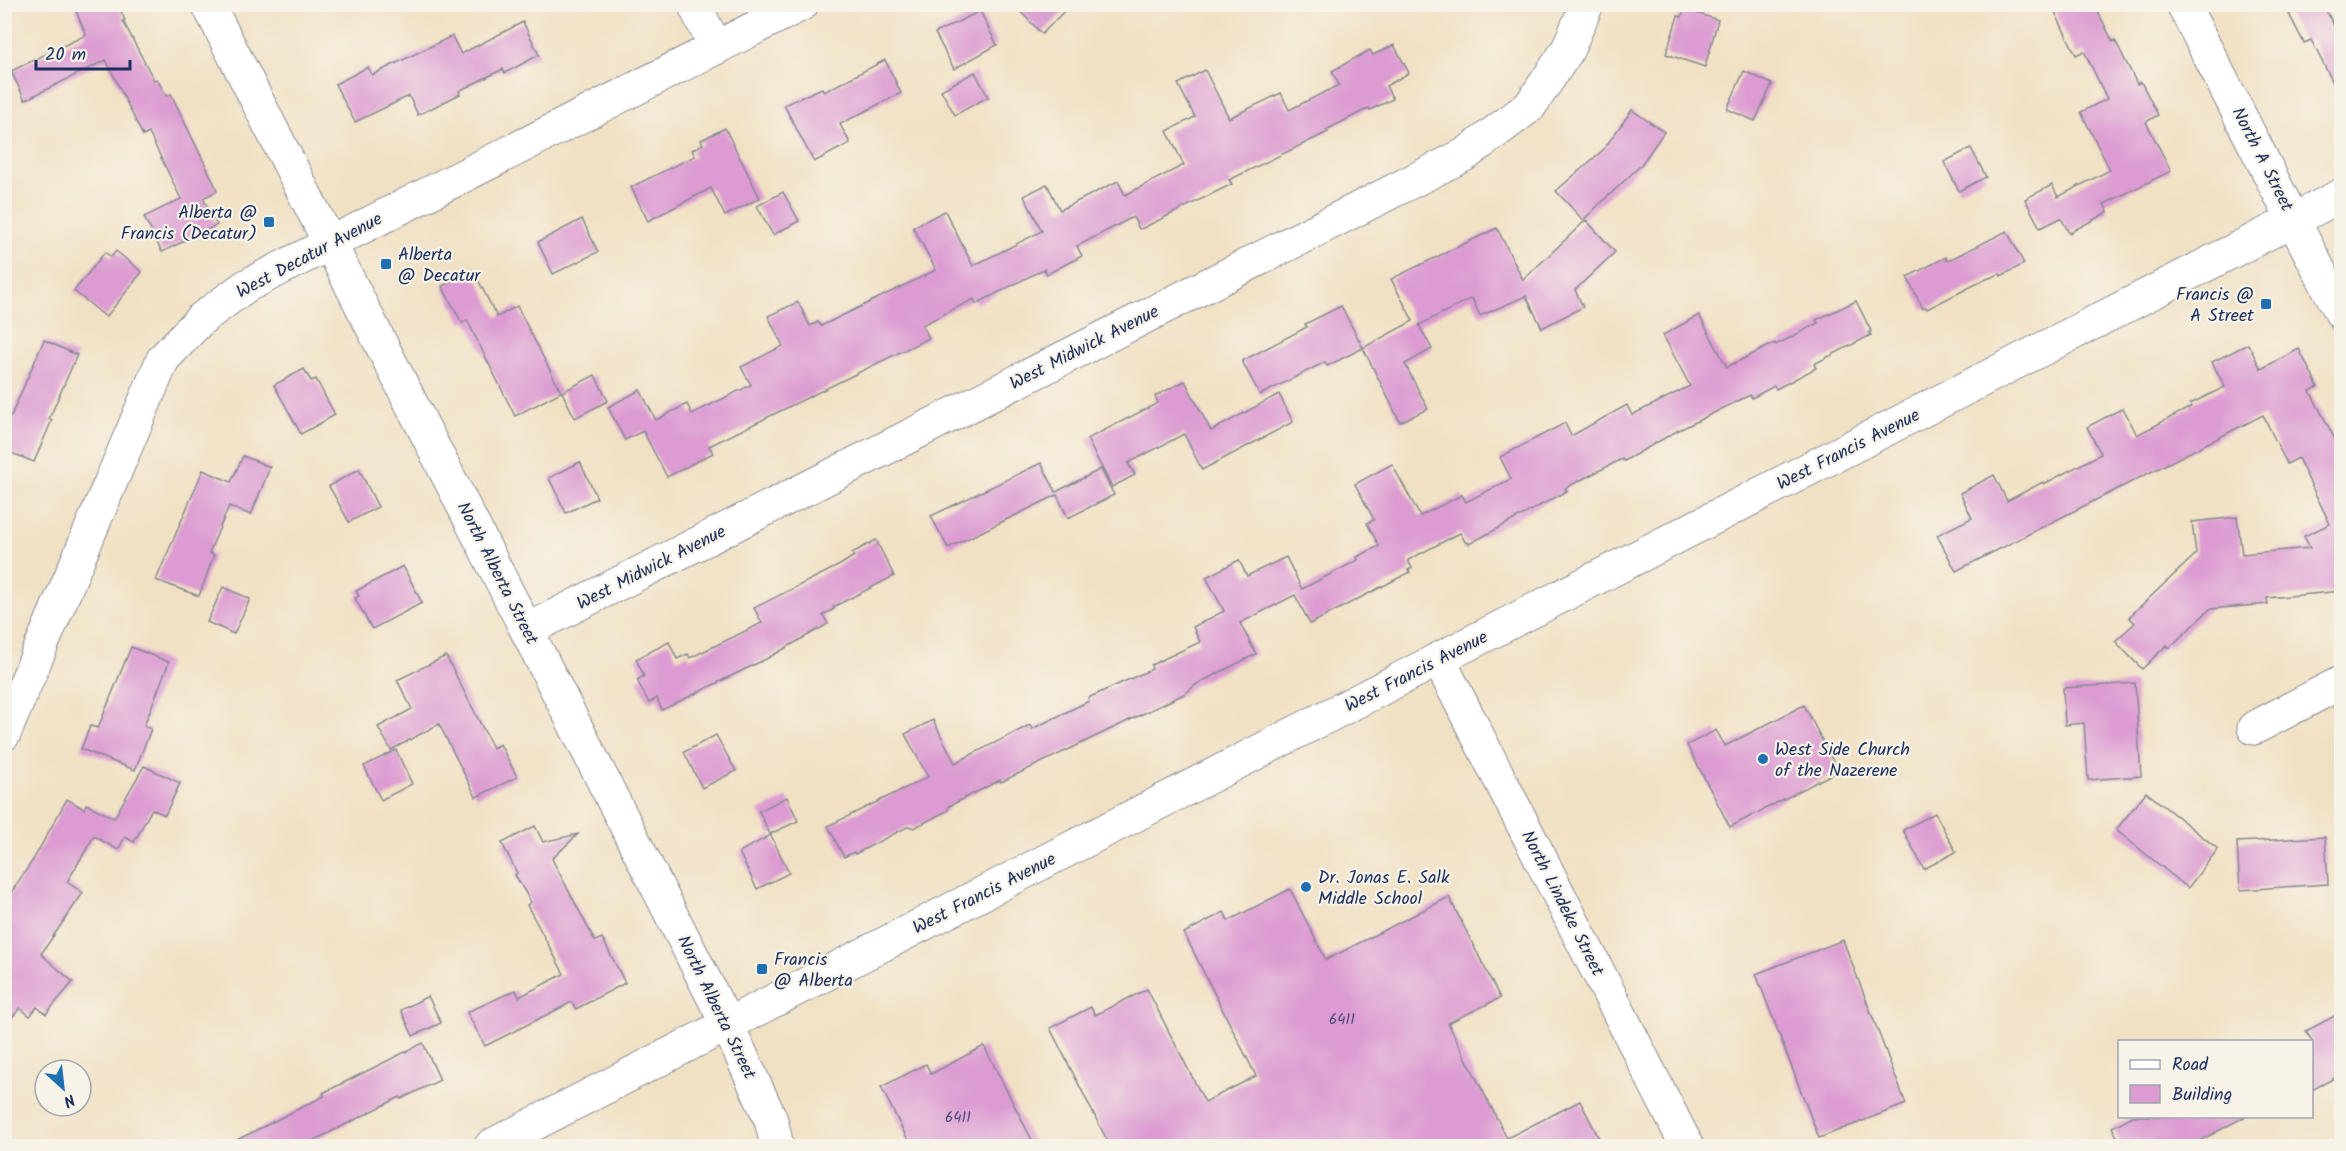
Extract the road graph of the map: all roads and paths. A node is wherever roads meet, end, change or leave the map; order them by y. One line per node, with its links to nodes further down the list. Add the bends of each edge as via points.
1 (208, 4): 9 (street, North Alberta Street)
2 (694, 4): 6 (street)
3 (802, 4): 6 (street, West Decatur Avenue)
4 (1587, 4): 11 (street, West Midwick Avenue, via 1567,51 1530,106 1466,153)
5 (2183, 4): 8 (street, North A Street)
6 (716, 48): 9 (street, West Decatur Avenue)
7 (2342, 195): 8 (street, West Francis Avenue)
8 (2294, 220): 10 (street, North A Street); 12 (street, West Francis Avenue)
9 (329, 242): 11 (street, North Alberta Street); 15 (street, West Decatur Avenue, via 246,286 201,319 163,359)
10 (2342, 314)
11 (527, 630): 16 (street, North Alberta Street)
12 (1438, 660): 16 (street, West Francis Avenue); 19 (street, North Lindeke Street)
13 (2342, 682): 14 (street)
14 (2254, 728)
15 (4, 734)
16 (727, 1024): 17 (street, West Francis Avenue); 18 (street, North Alberta Street, via 771,1120)
17 (491, 1146)
18 (777, 1146)
19 (1687, 1146)

